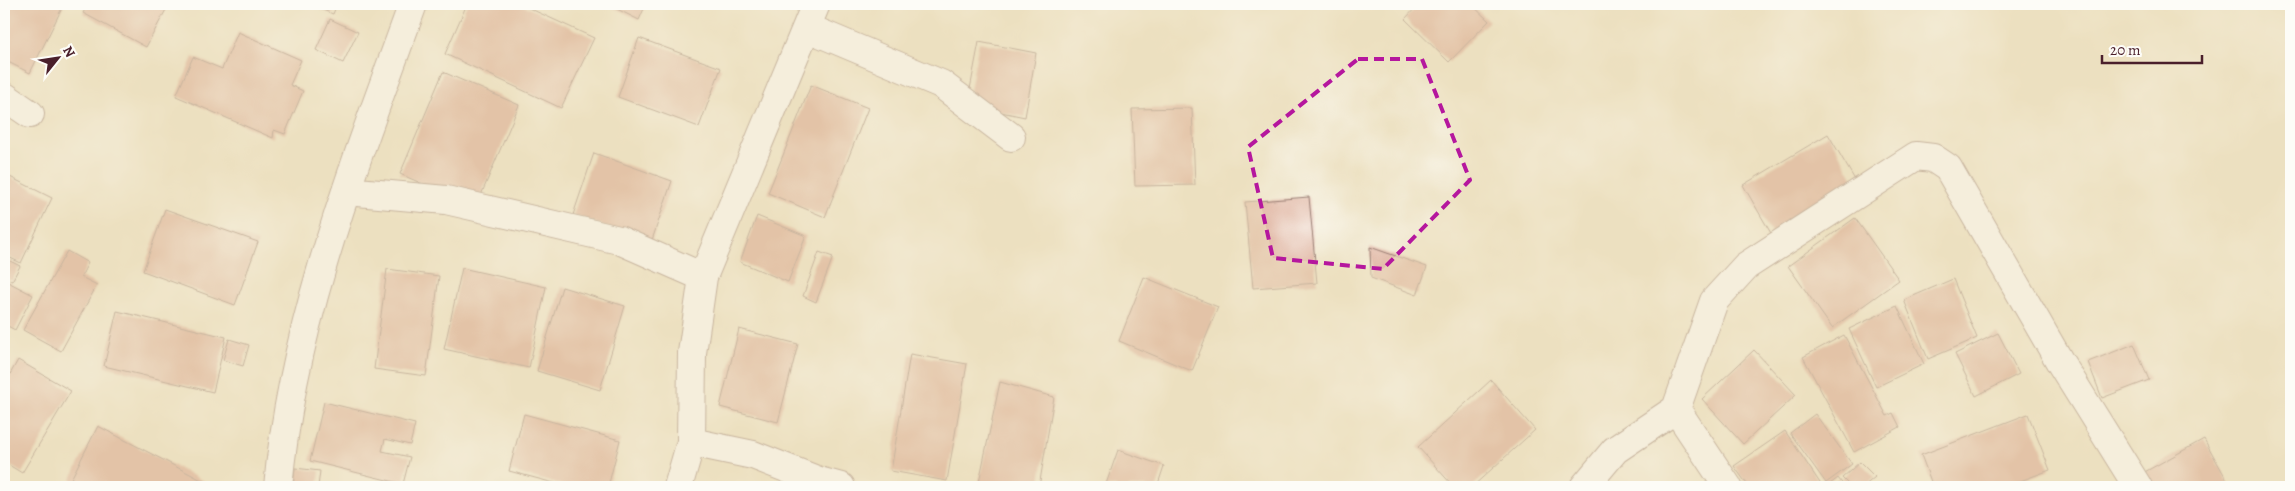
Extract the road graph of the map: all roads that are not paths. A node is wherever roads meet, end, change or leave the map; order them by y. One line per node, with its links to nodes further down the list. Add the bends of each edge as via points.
1 (413, 4): 6 (street)
2 (812, 16): 5 (street, via 941,84); 7 (street)
3 (4, 96): 4 (street)
4 (30, 114)
5 (1011, 137)
6 (346, 191): 7 (street, via 446,200 619,240); 10 (street, via 297,358)
7 (703, 277): 9 (street, via 692,353)
8 (1676, 409): 13 (street, via 1615,450); 14 (street); 15 (street, via 1714,301 1746,266 1916,156 1932,158 1948,168 2060,362)
9 (691, 442): 11 (street); 12 (street, via 753,455)
10 (278, 487)
11 (678, 487)
12 (841, 487)
13 (1584, 487)
14 (1728, 487)
15 (2138, 487)

